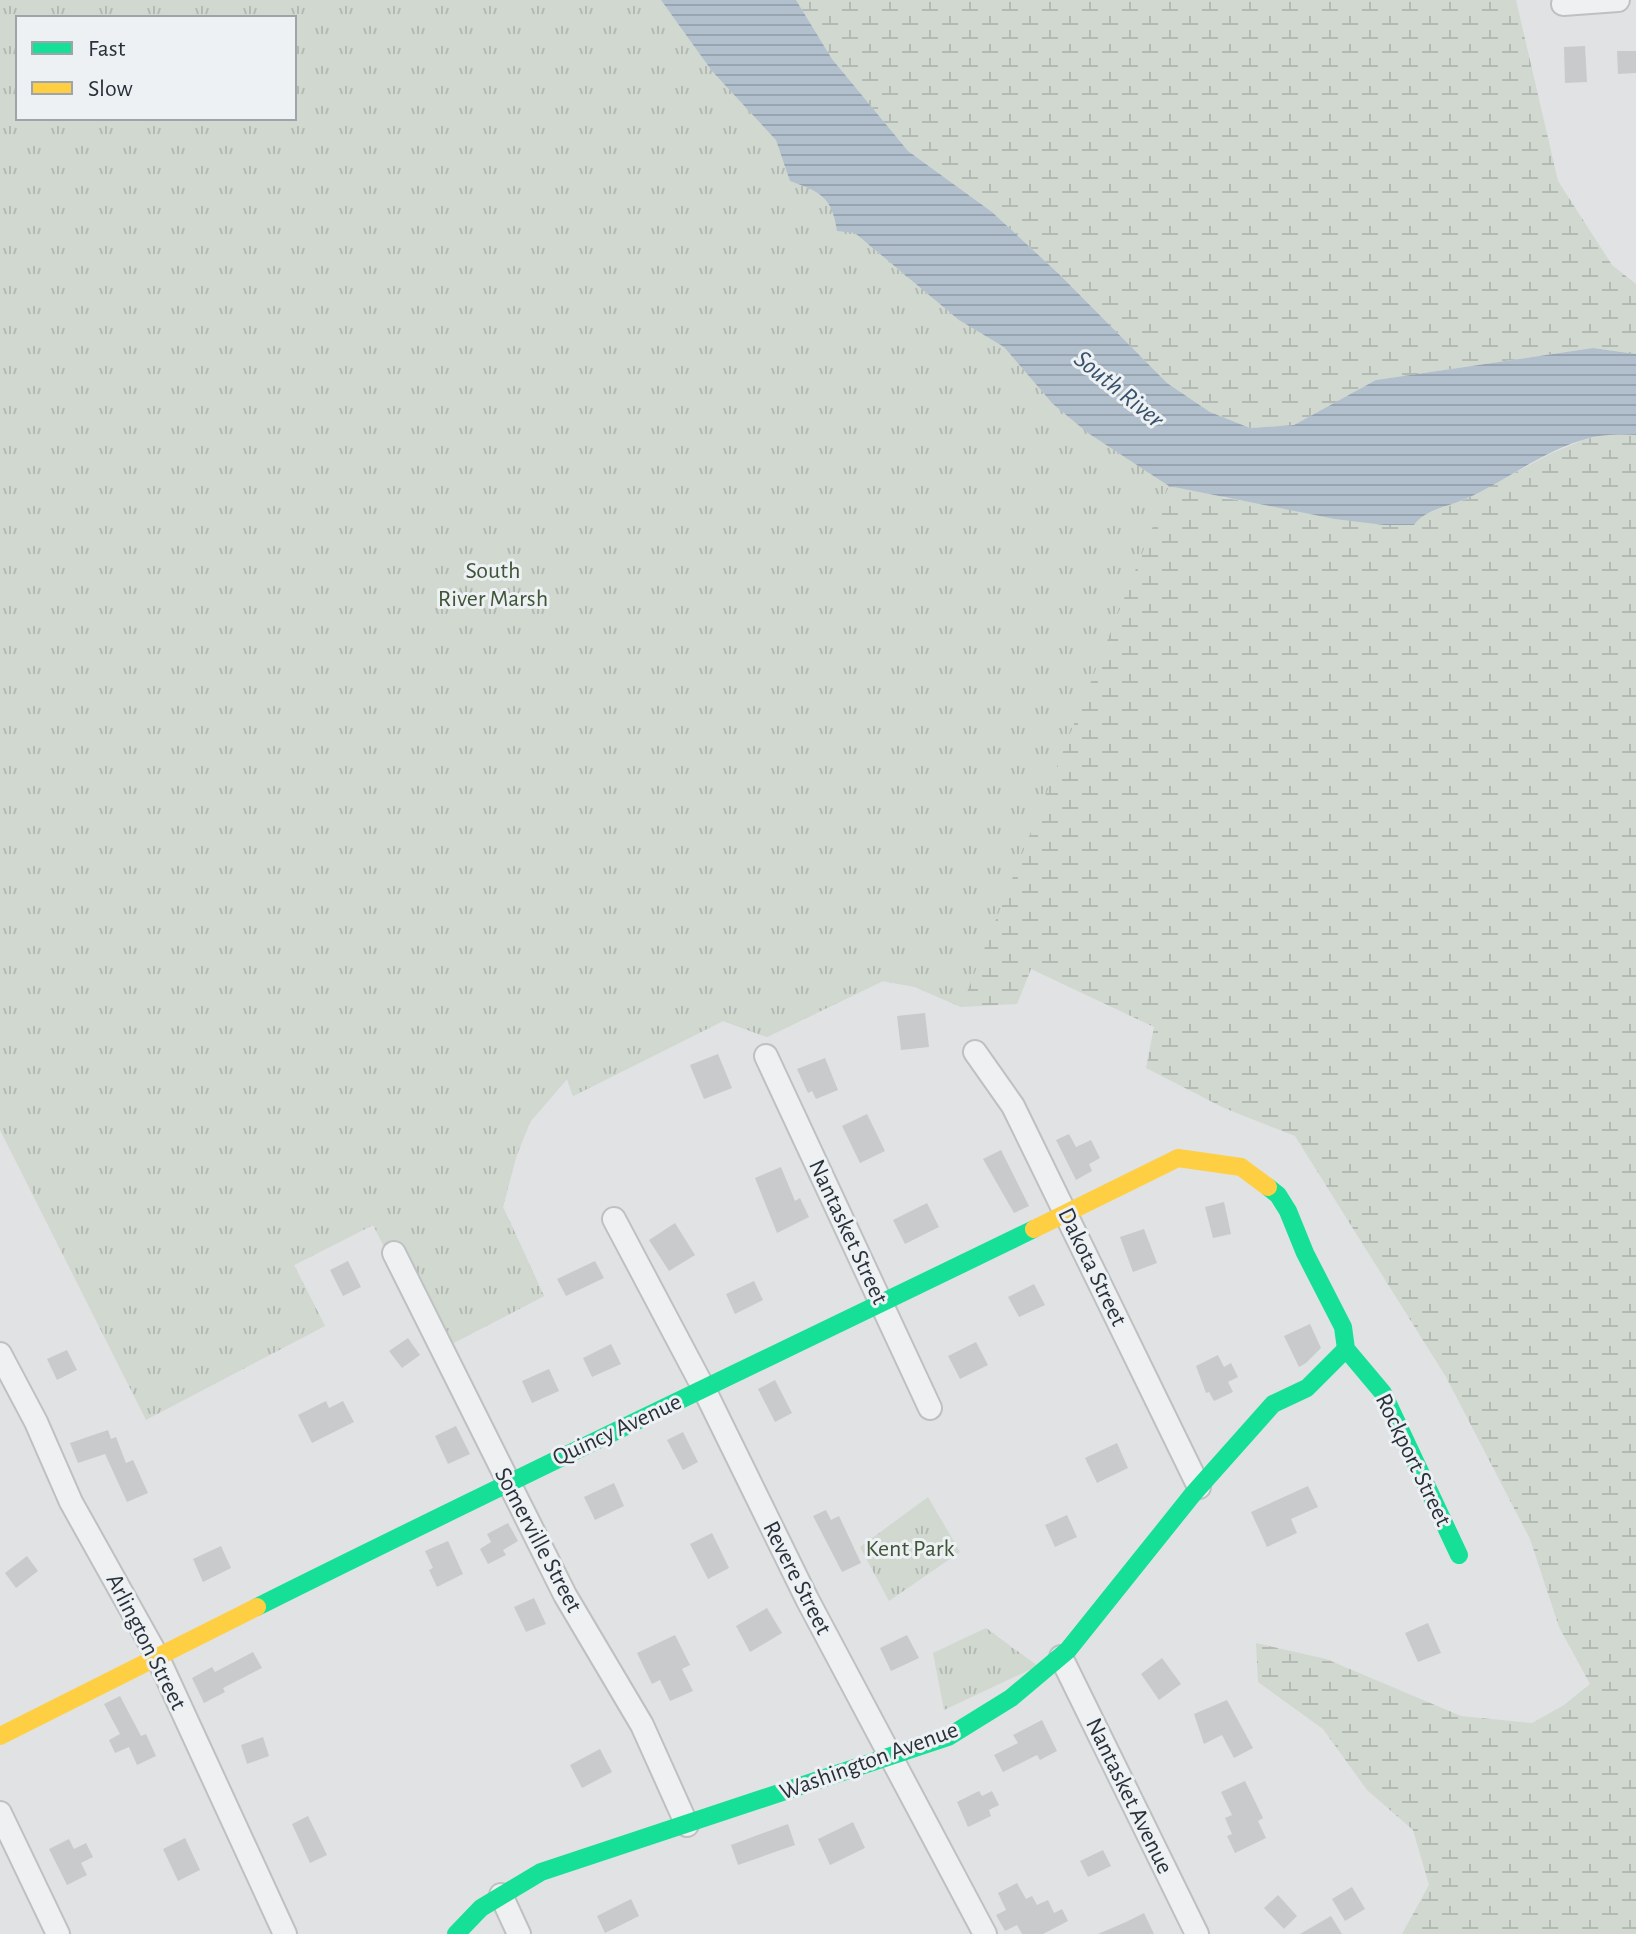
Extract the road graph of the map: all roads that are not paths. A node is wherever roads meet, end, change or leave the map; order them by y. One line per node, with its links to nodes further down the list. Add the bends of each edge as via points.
1 (1618, 0): 2 (street)
2 (1563, 4)
3 (975, 1052): 6 (street, Dakota Street, via 1013,1106)
4 (766, 1056): 9 (street, Nantasket Street)
5 (1242, 1168): 6 (street, Quincy Avenue, via 1178,1158); 10 (street, Rockport Street, via 1278,1195 1288,1211 1343,1327)
6 (1065, 1211): 9 (street, Quincy Avenue); 15 (street, Dakota Street)
7 (614, 1219): 12 (street, Revere Street)
8 (394, 1253): 14 (street, Somerville Street)
9 (881, 1302): 12 (street, Quincy Avenue); 13 (street, Nantasket Street)
10 (1346, 1349): 15 (street, Washington Avenue, via 1307,1388 1273,1404); 16 (street, Rockport Street, via 1383,1393)
11 (0, 1354): 17 (street, Arlington Street, via 71,1502)
12 (704, 1389): 14 (street, Quincy Avenue); 20 (street, Revere Street)
13 (930, 1408)
14 (507, 1482): 17 (street, Quincy Avenue); 22 (street, Somerville Street, via 565,1595 642,1725)
15 (1199, 1487): 18 (street, Washington Avenue)
16 (1459, 1555)
17 (157, 1656): 19 (street, Quincy Avenue); 25 (street, Arlington Street)
18 (1061, 1657): 20 (street, Washington Avenue, via 974,1723); 29 (street, Nantasket Avenue)
19 (0, 1736)
20 (891, 1756): 22 (street, Washington Avenue); 28 (street, Revere Street)
21 (0, 1813): 24 (street)
22 (687, 1825): 23 (street, Washington Avenue, via 541,1872)
23 (501, 1895): 26 (street, Washington Avenue); 27 (street)
24 (58, 1934)
25 (285, 1934)
26 (456, 1934)
27 (519, 1934)
28 (985, 1934)
29 (1197, 1934)

